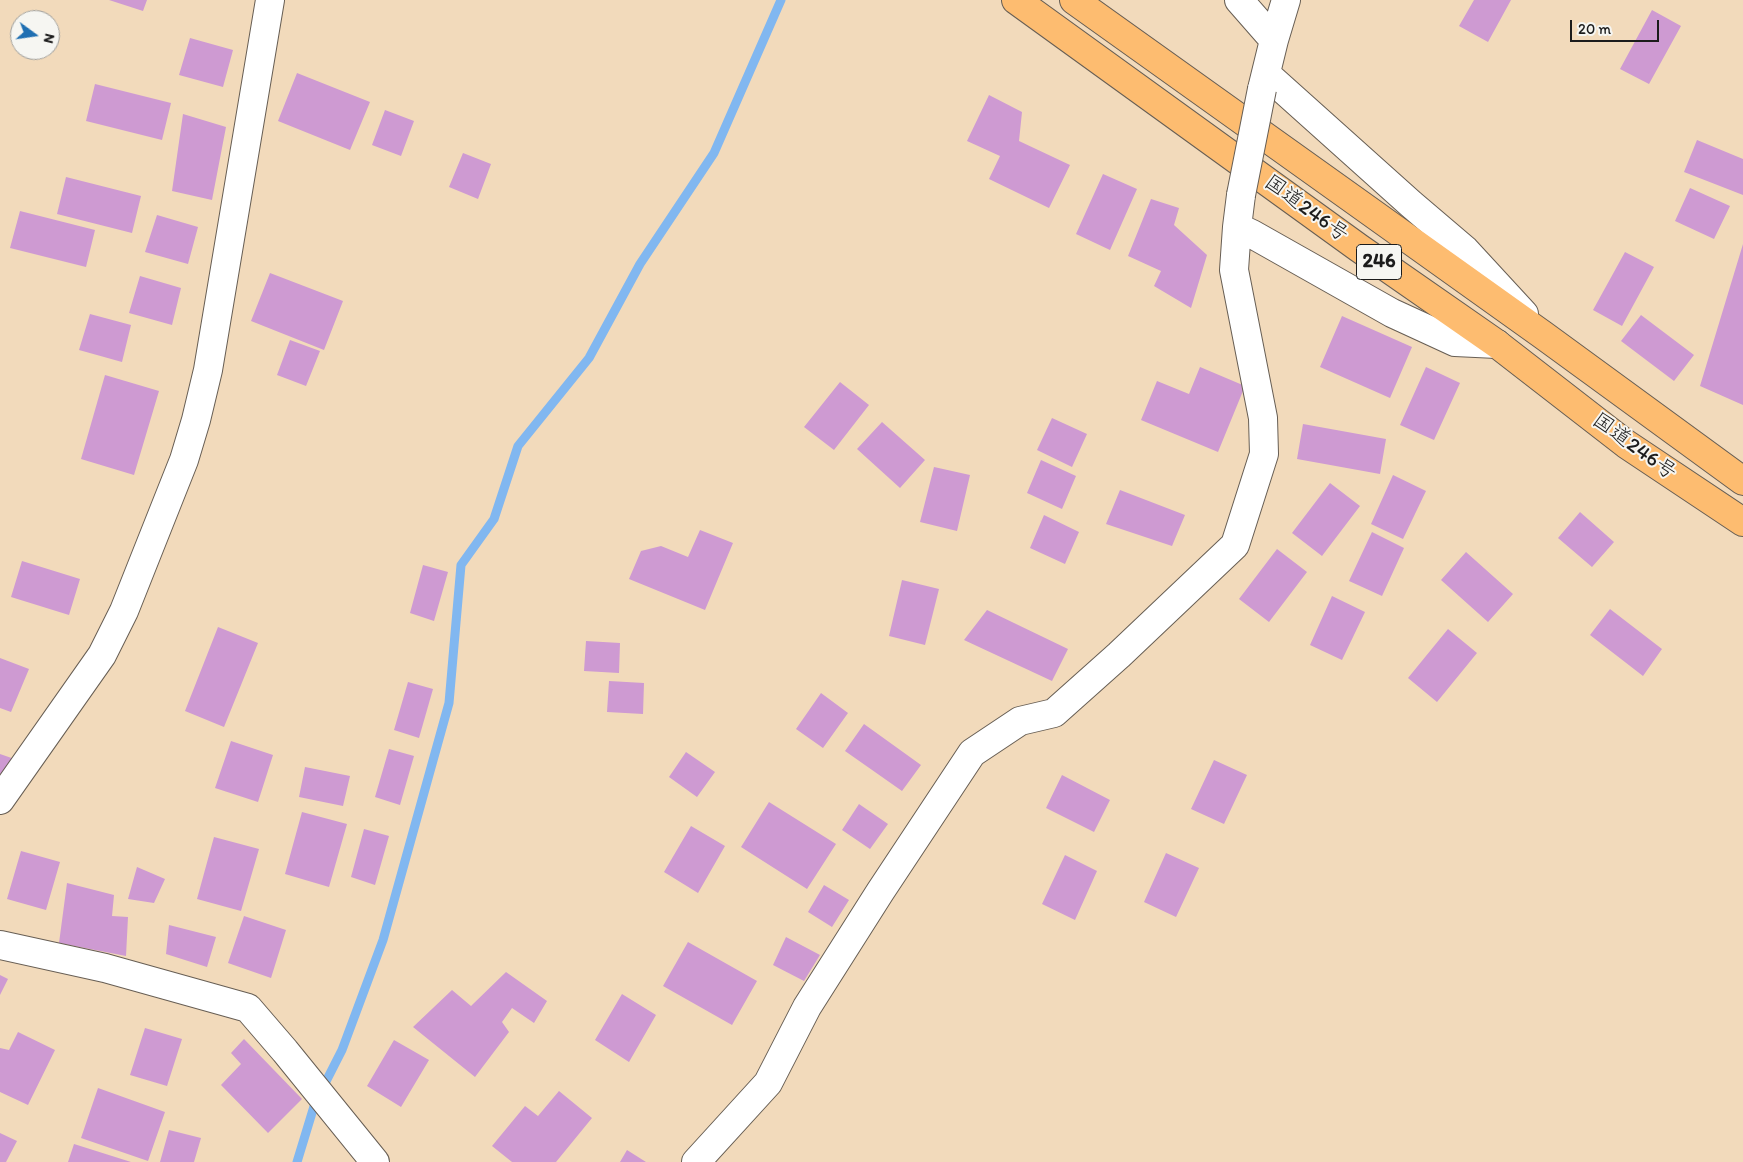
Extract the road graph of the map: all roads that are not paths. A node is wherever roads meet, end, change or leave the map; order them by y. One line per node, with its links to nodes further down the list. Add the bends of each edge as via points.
1 (270, 0): 13 (street, via 208,370 184,460 124,611 102,655)
2 (1016, 0): 10 (highway, 国道246号 / 246)
3 (1074, 0): 9 (highway, 国道246号 / 246)
4 (1239, 0): 6 (street)
5 (1286, 0): 6 (street)
6 (1274, 40): 7 (street)
7 (1264, 82): 8 (street, bridge); 9 (street, via 1465,250)
8 (1236, 227): 10 (street, via 1392,313 1455,342); 16 (street, via 1234,270 1263,418 1264,454 1235,545 1054,713 1020,721 972,753 807,1007 768,1083)
9 (1543, 335): 11 (highway, 国道246号 / 246)
10 (1497, 344): 12 (highway, 国道246号 / 246, via 1626,444)
11 (1743, 481)
12 (1743, 522)
13 (0, 800)
14 (0, 946): 15 (street, via 105,968 248,1008)
15 (375, 1162)
16 (696, 1162)

